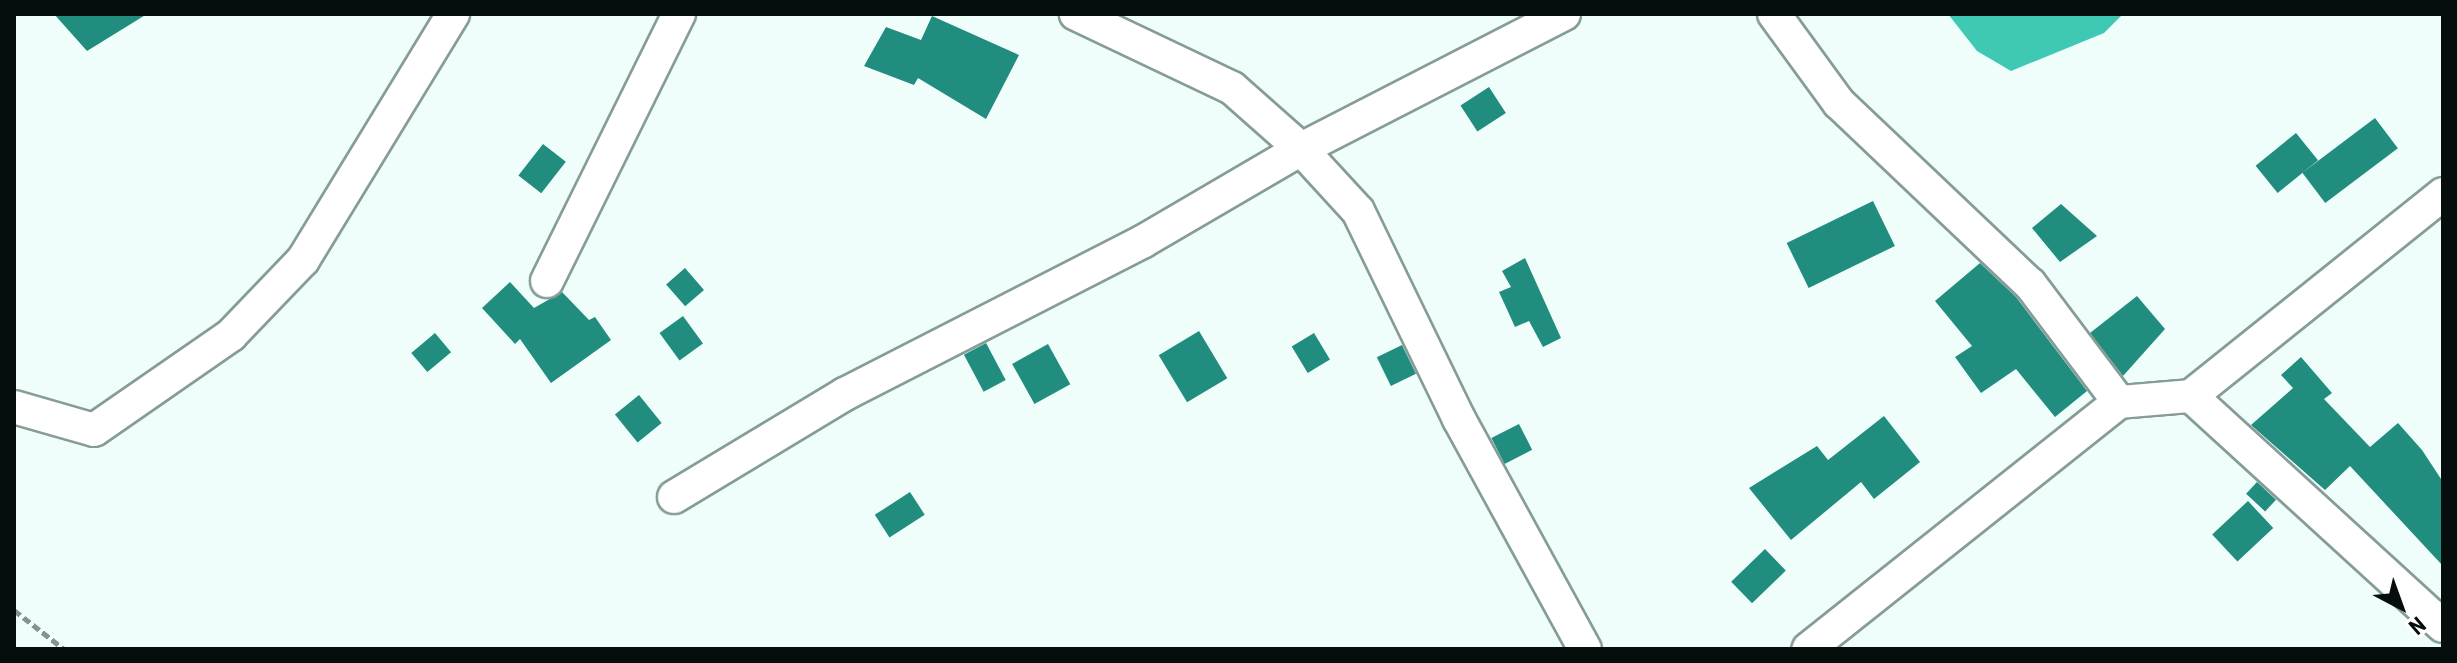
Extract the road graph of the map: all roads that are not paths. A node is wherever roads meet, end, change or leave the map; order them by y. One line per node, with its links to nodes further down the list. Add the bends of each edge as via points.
1 (453, 14): 11 (street, via 303,260 231,335 94,430)
2 (679, 14): 8 (street)
3 (1076, 14): 6 (street, via 1232,88)
4 (1564, 14): 6 (street)
5 (1774, 14): 10 (street, via 1839,103 2030,284)
6 (1301, 149): 12 (street, via 1142,242 845,394); 14 (street, via 1358,211 1459,419)
7 (2443, 194): 9 (street)
8 (547, 281)
9 (2191, 396): 10 (street); 13 (street)
10 (2119, 402): 15 (street)
11 (14, 407)
12 (674, 497)
13 (2443, 626)
14 (1585, 649)
15 (1808, 649)

